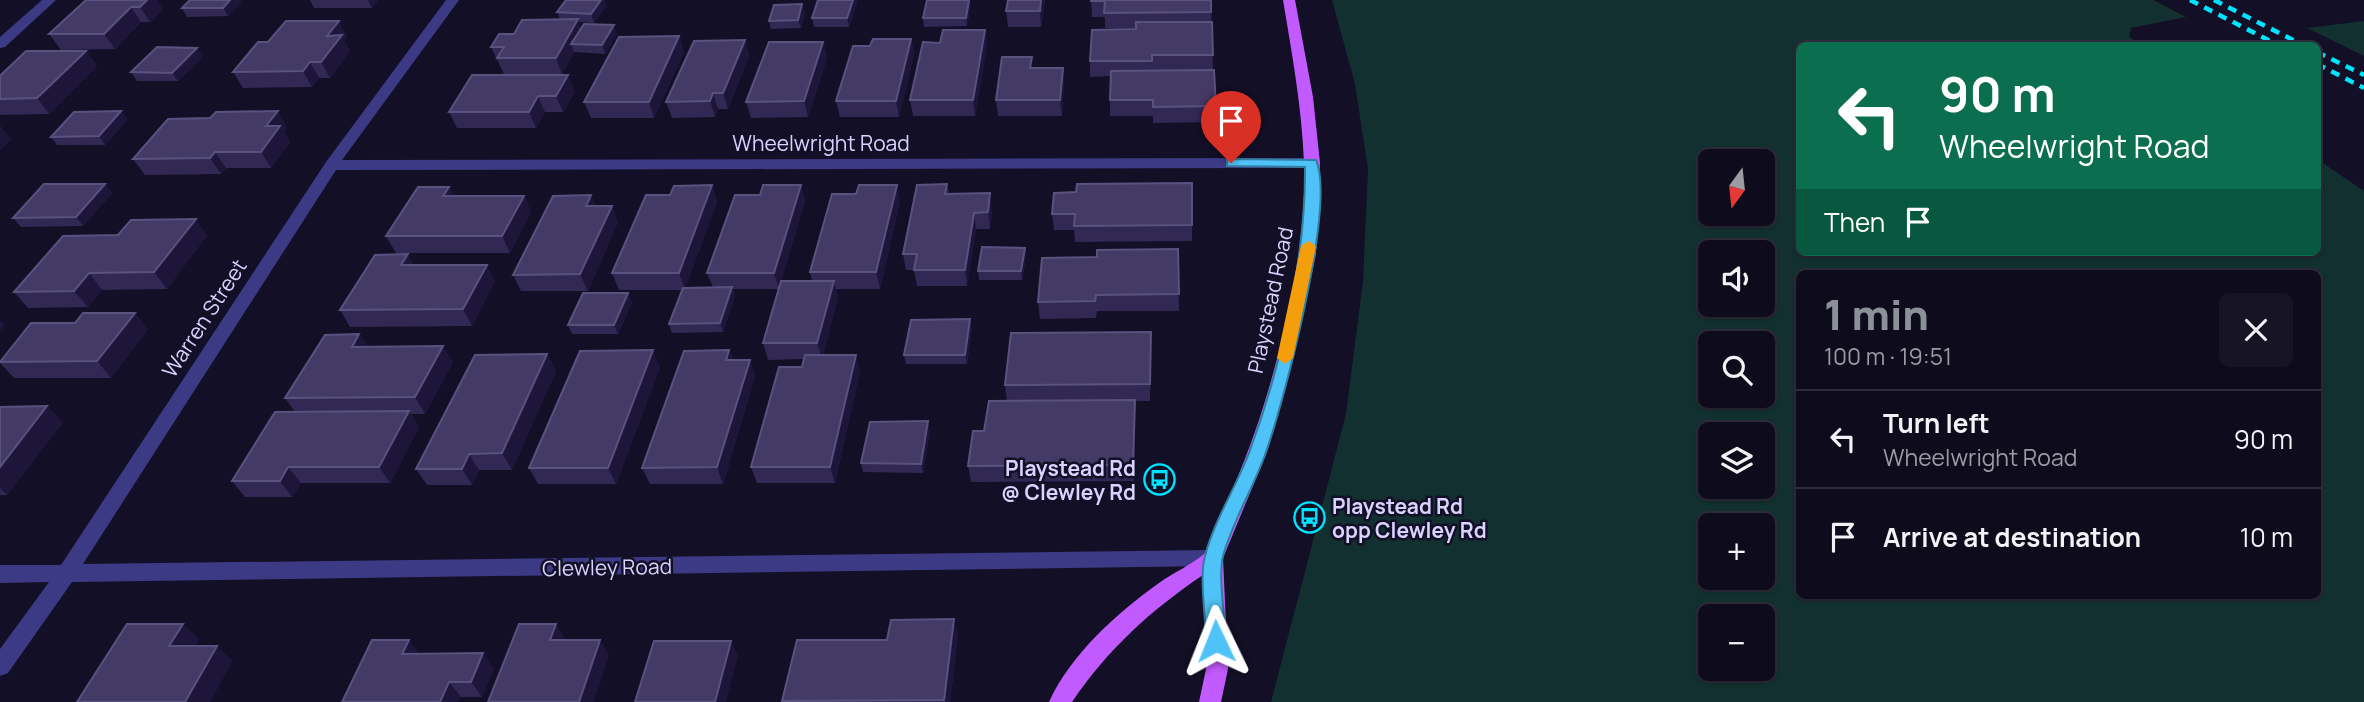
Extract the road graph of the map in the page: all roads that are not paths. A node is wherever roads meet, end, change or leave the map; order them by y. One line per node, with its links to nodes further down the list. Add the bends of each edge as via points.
1 (50, 0): 4 (street)
2 (453, 0): 6 (street, Warren Street)
3 (1289, 0): 5 (main road, Playstead Road)
4 (0, 44)
5 (1312, 163): 6 (street, Wheelwright Road); 7 (main road, Playstead Road, via 1308,254 1285,356 1258,452)
6 (331, 164): 9 (street, Warren Street)
7 (1213, 558): 9 (street, Clewley Road); 11 (main road, via 1147,601 1114,630); 12 (main road, Playstead Road, via 1217,669)
8 (0, 574): 9 (street, Clewley Road)
9 (66, 574): 10 (street, Warren Street)
10 (0, 666)
11 (1060, 702)
12 (1210, 702)

